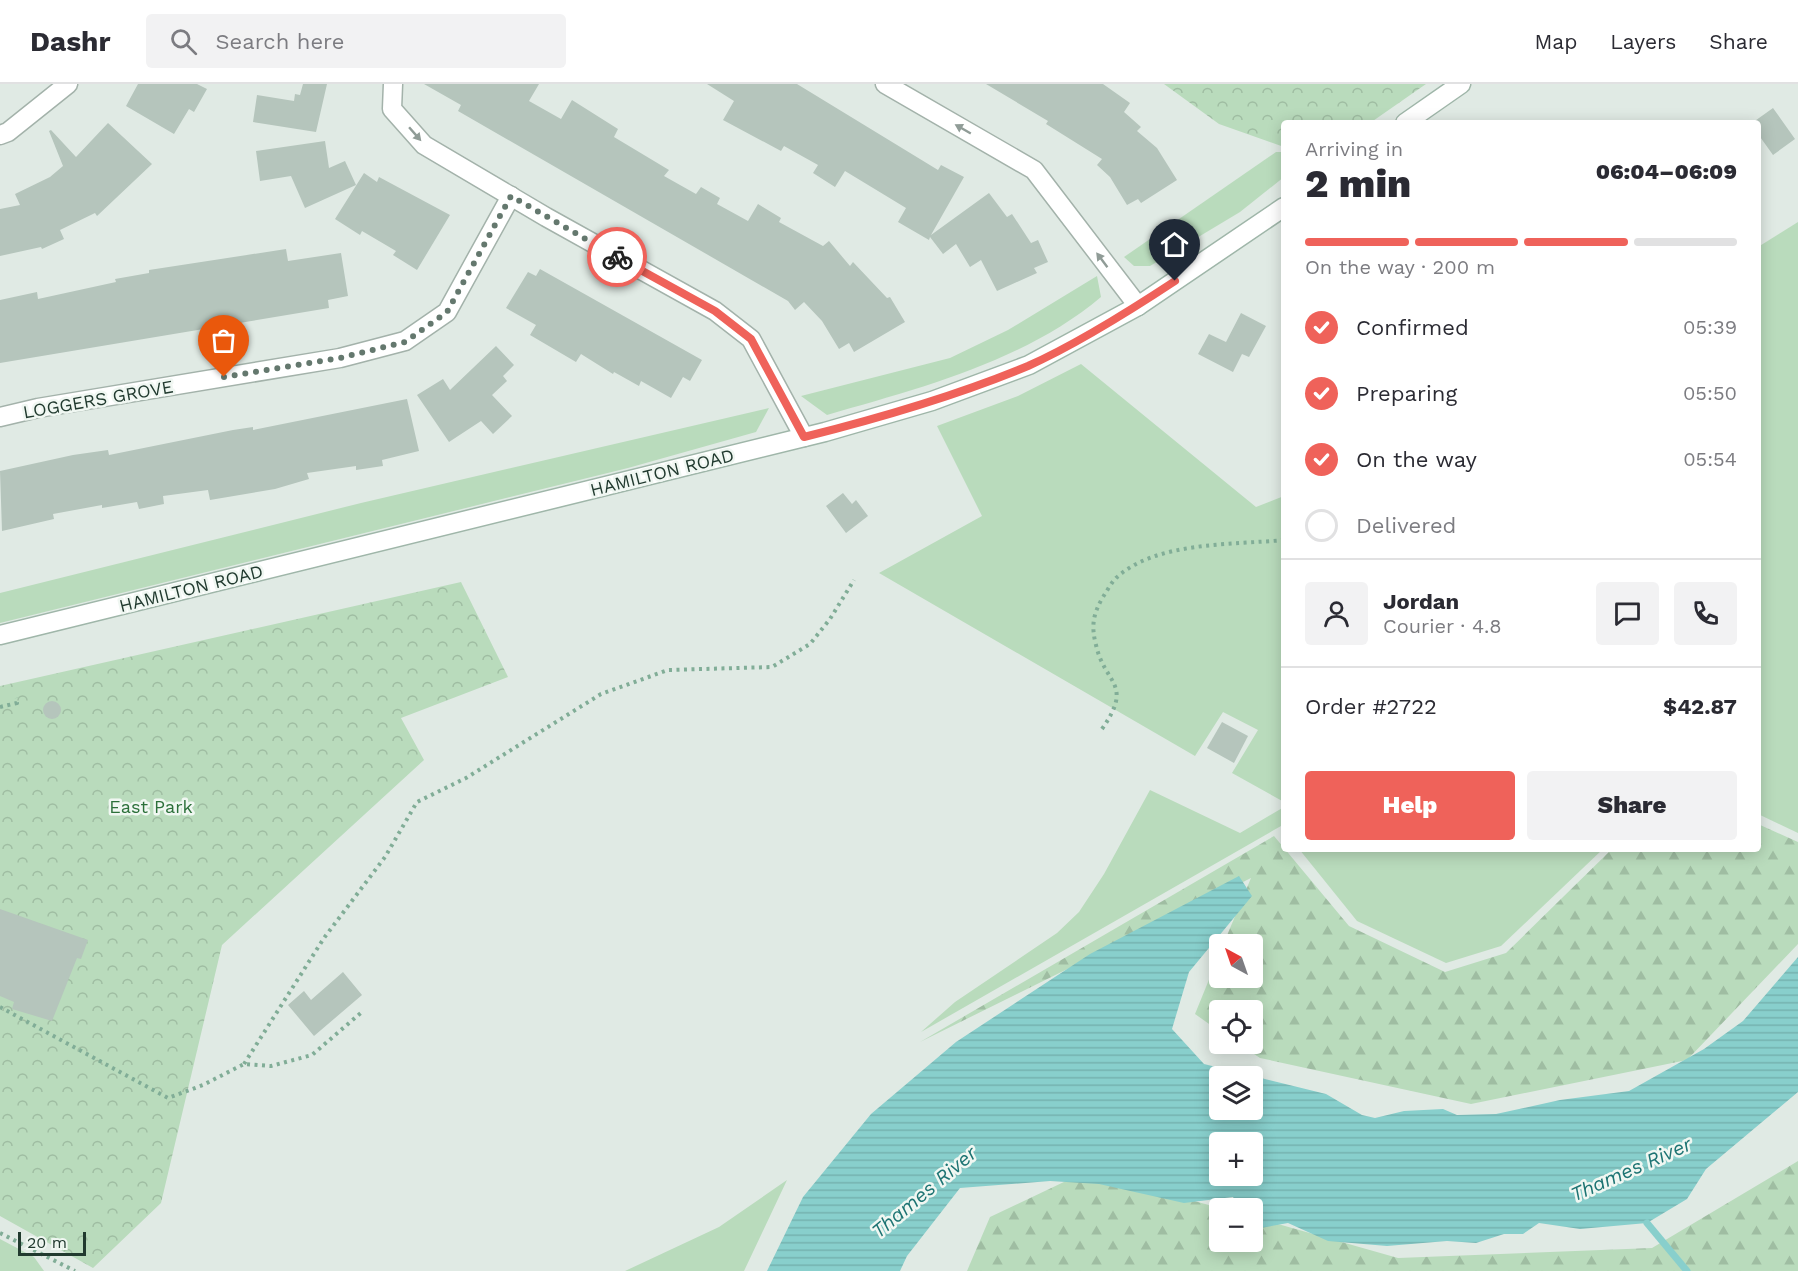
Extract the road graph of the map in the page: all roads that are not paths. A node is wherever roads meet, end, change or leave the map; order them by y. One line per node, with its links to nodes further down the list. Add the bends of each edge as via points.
1 (68, 84): 6 (street)
2 (393, 84): 7 (street, one-way to 7, via 392,109 424,145)
3 (885, 84): 9 (street, one-way to 3, via 1034,170)
4 (1461, 84): 5 (street)
5 (1409, 120)
6 (0, 135)
7 (511, 196): 10 (street, LOGGERS GROVE, via 447,312 405,342 340,358); 11 (street, via 715,311 751,339)
8 (1281, 209): 9 (street, HAMILTON ROAD)
9 (1138, 306): 11 (street, HAMILTON ROAD, via 1029,365 932,401)
10 (0, 417)
11 (804, 437): 12 (street, HAMILTON ROAD)
12 (0, 635)

